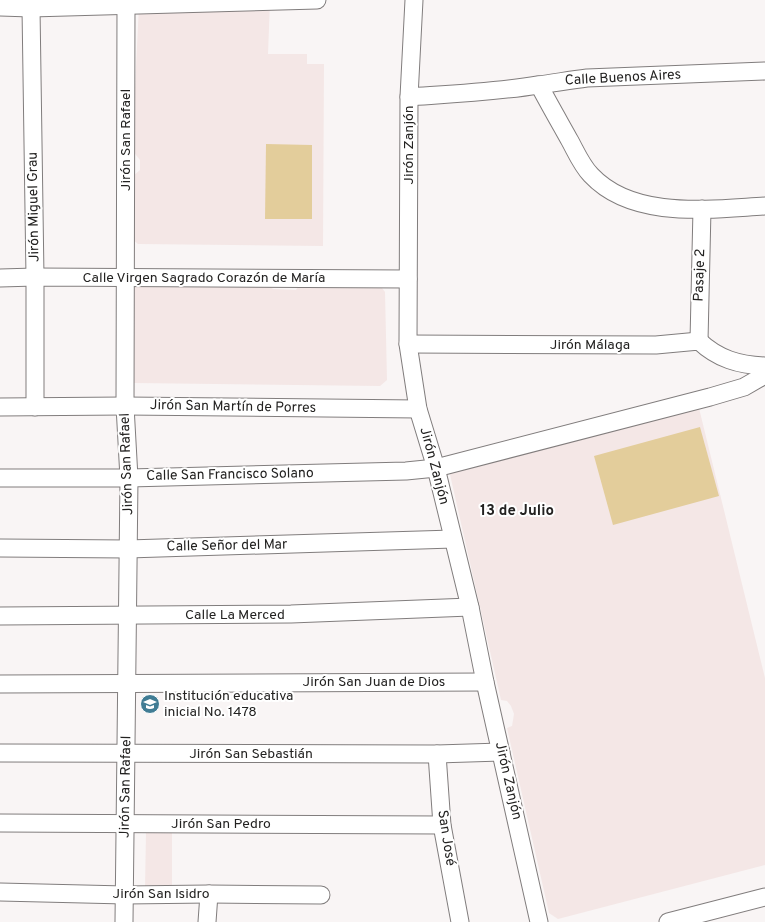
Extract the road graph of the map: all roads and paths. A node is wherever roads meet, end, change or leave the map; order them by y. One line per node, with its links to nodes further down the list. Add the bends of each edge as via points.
1 (317, 0): 3 (street)
2 (414, 0): 9 (street, Jirón Zanjón)
3 (267, 1): 4 (street)
4 (126, 5): 6 (street); 13 (street, Jirón San Rafael)
5 (0, 7): 6 (street)
6 (31, 8): 12 (street, Jirón Miguel Grau)
7 (765, 71): 8 (street, Calle Buenos Aires, via 587,78)
8 (539, 85): 9 (street, Calle Buenos Aires); 11 (street, via 590,175 613,194 666,208)
9 (409, 97): 15 (street, Jirón Zanjón)
10 (765, 206): 11 (street)
11 (702, 210): 16 (street, Pasaje 2)
12 (35, 277): 13 (street, Calle Virgen Sagrado Corazón de María); 14 (street, Calle Virgen Sagrado Corazón de María); 22 (street, Jirón Miguel Grau)
13 (126, 277): 15 (street, Calle Virgen Sagrado Corazón de María); 20 (street, Jirón San Rafael)
14 (0, 278)
15 (408, 279): 17 (street, Jirón Zanjón)
16 (699, 341): 17 (street, Jirón Málaga, via 656,345); 18 (street, via 706,348 733,362)
17 (408, 344): 23 (street, Jirón Zanjón)
18 (765, 366)
19 (765, 375): 24 (street, Calle San Francisco Solano, via 744,387 717,395)
20 (125, 406): 22 (street, Jirón San Martín de Porres); 23 (street, Jirón San Martín de Porres); 26 (street, Jirón San Rafael)
21 (0, 407): 22 (street, Jirón San Martín de Porres)
22 (35, 407)
23 (418, 409): 24 (street, Jirón Zanjón)
24 (436, 468): 26 (street, Calle San Francisco Solano, via 406,471); 27 (street, Jirón Zanjón)
25 (0, 478): 26 (street, Calle San Francisco Solano)
26 (130, 478): 29 (street, Jirón San Rafael)
27 (453, 539): 29 (street, Calle Señor del Mar); 30 (street, Jirón Zanjón)
28 (0, 548): 29 (street, Calle Señor del Mar)
29 (128, 549): 32 (street, Jirón San Rafael)
30 (470, 607): 32 (street, Calle La Merced, via 291,614); 33 (street, Jirón Zanjón)
31 (0, 616): 32 (street, Calle La Merced)
32 (127, 616): 34 (street, Jirón San Rafael)
33 (484, 682): 34 (street, Jirón San Juan de Dios); 36 (street, Jirón Zanjón)
34 (127, 683): 35 (street, Jirón San Juan de Dios); 38 (street, Jirón San Rafael)
35 (0, 684)
36 (501, 752): 39 (street, Jirón San Sebastián); 51 (street, Jirón Zanjón)
37 (0, 753): 38 (street, Jirón San Sebastián)
38 (126, 754): 39 (street, Jirón San Sebastián); 41 (street, Jirón San Rafael)
39 (437, 754): 42 (street, San José)
40 (0, 823): 41 (street, Jirón San Pedro)
41 (125, 824): 42 (street, Jirón San Pedro); 45 (street, Jirón San Rafael)
42 (442, 824): 50 (street, San José)
43 (0, 892): 45 (street, Jirón San Isidro)
44 (209, 894): 45 (street, Jirón San Isidro); 46 (street, Jirón San Isidro); 49 (street)
45 (125, 896): 48 (street, Jirón San Rafael)
46 (321, 896)
47 (765, 897): 52 (street)
48 (124, 922)
49 (207, 922)
50 (460, 922)
51 (540, 922)
52 (668, 922)

